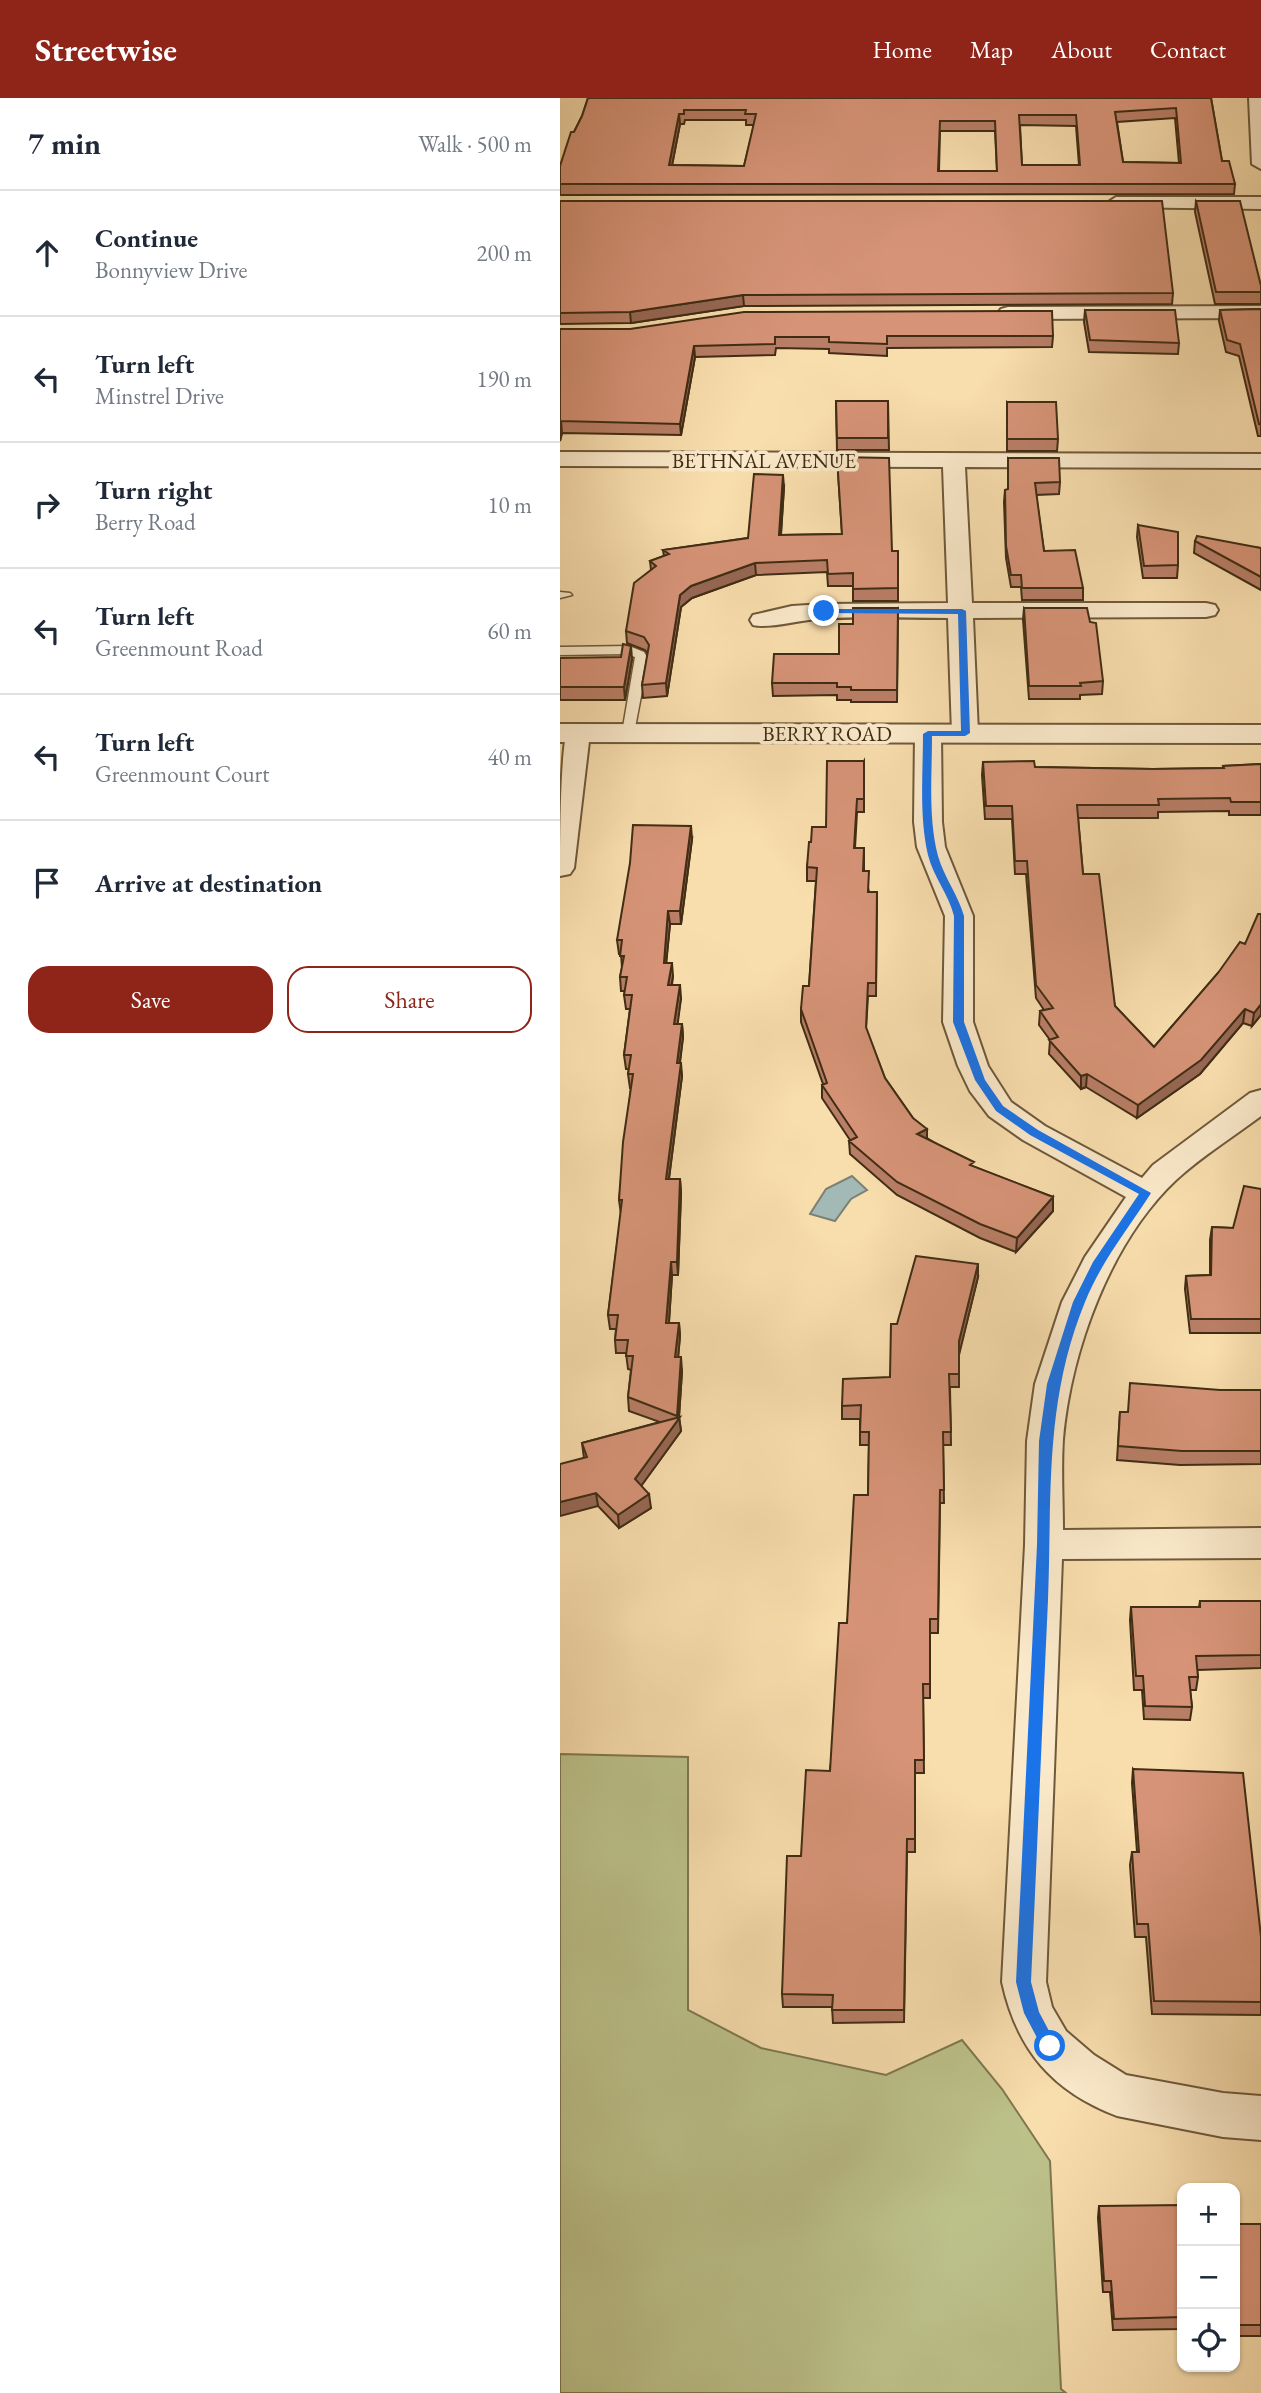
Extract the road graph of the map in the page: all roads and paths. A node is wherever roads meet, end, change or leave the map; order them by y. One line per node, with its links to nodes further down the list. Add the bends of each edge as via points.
1 (1259, 110): 2 (street)
2 (1261, 163)
3 (1096, 203): 4 (street)
4 (1261, 203)
5 (1261, 312): 6 (street)
6 (982, 313)
7 (560, 459): 8 (street, BETHNAL AVENUE)
8 (954, 461): 9 (street, BETHNAL AVENUE); 11 (street)
9 (1261, 461)
10 (1206, 610): 11 (street)
11 (962, 611): 12 (street, via 824,611); 16 (street)
12 (762, 620)
13 (560, 651): 15 (lane, via 629,650 640,655)
14 (568, 733): 15 (street, BERRY ROAD); 19 (street)
15 (628, 733): 17 (street, BERRY ROAD)
16 (965, 733): 17 (street, BERRY ROAD); 18 (street, BERRY ROAD)
17 (928, 734): 21 (street, via 931,848 959,916 958,1022 973,1066 1000,1109 1034,1133)
18 (1261, 734)
19 (560, 868)
20 (1261, 1100): 21 (street, via 1164,1173)
21 (1145, 1193): 23 (street, via 1097,1265 1067,1335 1053,1384 1045,1441)
22 (1261, 1543): 23 (street)
23 (1044, 1545): 24 (street, via 1024,1982 1031,2013 1050,2046 1116,2095)
24 (1261, 2118)

